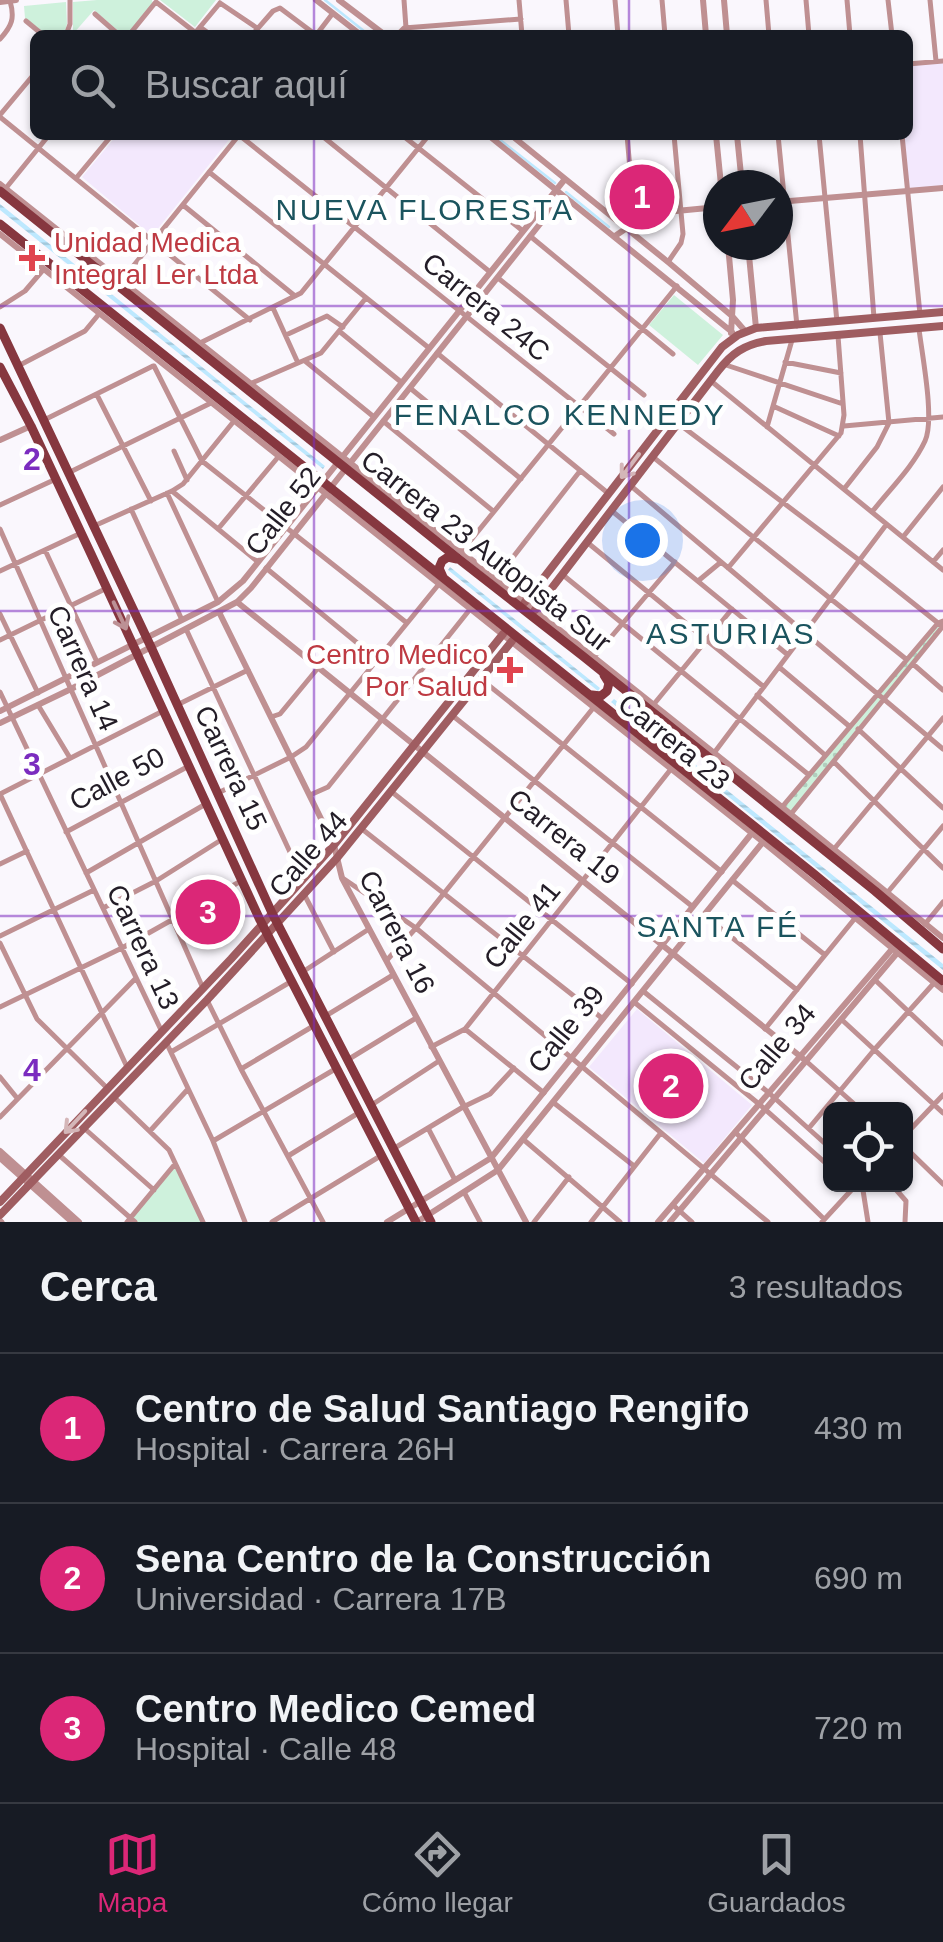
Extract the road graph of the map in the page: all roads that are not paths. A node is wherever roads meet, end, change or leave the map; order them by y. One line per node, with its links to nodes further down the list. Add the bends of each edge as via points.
1 (13, 0): 19 (street); 47 (street, via 14,18)
2 (70, 0): 27 (street)
3 (316, 0): 20 (street)
4 (339, 0): 35 (street)
5 (404, 0): 25 (street)
6 (519, 0): 22 (street)
7 (566, 0): 38 (street)
8 (615, 0): 39 (street)
9 (662, 0): 40 (street)
10 (703, 0): 41 (street)
11 (724, 0): 42 (street)
12 (766, 0): 43 (street)
13 (806, 0): 44 (street)
14 (848, 0): 45 (street)
15 (888, 0): 46 (street)
16 (930, 0): 48 (street)
17 (156, 1): 29 (street); 30 (street)
18 (220, 1): 24 (street); 31 (street)
19 (0, 2)
20 (333, 13): 33 (street); 34 (street)
21 (94, 14): 28 (street)
22 (520, 19): 25 (street); 37 (street)
23 (26, 21): 26 (street)
24 (257, 28): 32 (street, via 280,8)
25 (406, 28): 36 (street)
26 (37, 30)
27 (68, 30)
28 (112, 30)
29 (132, 30)
30 (194, 30)
31 (198, 30)
32 (309, 30)
33 (320, 30)
34 (355, 30)
35 (378, 30)
36 (403, 30)
37 (521, 30)
38 (568, 30)
39 (618, 30)
40 (665, 30)
41 (706, 30)
42 (727, 30)
43 (769, 30)
44 (809, 30)
45 (850, 30)
46 (891, 30)
47 (0, 40)
48 (939, 61): 49 (street)
49 (913, 64)
50 (30, 78): 51 (street)
51 (0, 116): 53 (street)
52 (30, 140): 71 (street)
53 (30, 140)
54 (45, 140): 71 (street)
55 (108, 140): 77 (street)
56 (235, 140): 76 (street)
57 (245, 140): 95 (street, Carrera 24C)
58 (327, 140): 79 (street)
59 (408, 140): 72 (street)
60 (425, 140): 72 (street)
61 (494, 140): 81 (street)
62 (516, 140): 78 (street)
63 (627, 140): 91 (street)
64 (674, 140): 90 (street)
65 (716, 140): 73 (street)
66 (738, 140): 74 (street)
67 (778, 140): 75 (street)
68 (819, 140): 85 (street)
69 (861, 140): 84 (street)
70 (903, 140): 82 (street)
71 (39, 147): 77 (street); 83 (street)
72 (418, 148): 79 (street); 98 (street)
73 (720, 170)
74 (740, 170)
75 (780, 170)
76 (210, 172): 88 (street); 105 (street)
77 (77, 177): 100 (street)
78 (564, 179): 81 (street, Calle 52); 93 (street)
79 (386, 188): 95 (street); 107 (street)
80 (943, 188): 82 (street)
81 (556, 190): 87 (street); 98 (street, Calle 52)
82 (908, 191): 84 (street); 119 (street)
83 (7, 193): 108 (main road, Carrera 23 Autopista Sur)
84 (866, 194): 85 (street); 123 (street)
85 (825, 198): 86 (street); 125 (street)
86 (793, 201)
87 (571, 202): 98 (street, Calle 52, via 559,201); 99 (street)
88 (183, 205): 100 (street); 111 (street)
89 (703, 208): 90 (street)
90 (681, 210): 92 (street); 104 (street, via 683,238)
91 (634, 214): 92 (street); 93 (street)
92 (647, 214): 96 (street)
93 (613, 217): 96 (street)
94 (0, 224): 162 (main road, Carrera 23 Autopista Sur)
95 (355, 228): 105 (street); 116 (street, Carrera 24C)
96 (626, 228): 99 (street); 104 (street)
97 (0, 234): 106 (street)
98 (527, 234): 107 (street, Calle 52); 129 (street)
99 (615, 236): 109 (street)
100 (154, 240): 108 (street); 124 (street)
101 (729, 260): 120 (street)
102 (749, 260): 130 (street)
103 (788, 260): 126 (street)
104 (668, 262): 120 (street)
105 (325, 265): 111 (street); 112 (street)
106 (44, 270): 114 (street); 118 (street)
107 (494, 274): 116 (street, Calle 52); 122 (street, Calle 52); 149 (street)
108 (116, 279): 110 (street); 113 (main road, Carrera 23 Autopista Sur)
109 (676, 286): 129 (street); 137 (street)
110 (134, 290): 113 (main road); 140 (street)
111 (295, 296): 115 (street)
112 (366, 298): 132 (street); 141 (street)
113 (138, 302): 161 (main road, Carrera 23 Autopista Sur)
114 (0, 307)
115 (272, 308): 124 (street); 136 (street)
116 (459, 311): 122 (street, Carrera 24C); 141 (street, Calle 52)
117 (943, 312): 119 (main road)
118 (99, 314): 146 (street); 148 (street, via 85,332)
119 (920, 314): 121 (main road)
120 (732, 316): 134 (street); 137 (street)
121 (900, 316): 123 (main road); 133 (main road)
122 (466, 317): 142 (street, Calle 52); 165 (street, Carrera 24C)
123 (874, 318): 125 (main road)
124 (250, 320): 140 (street)
125 (837, 322): 126 (main road)
126 (796, 326): 130 (main road)
127 (943, 326): 131 (main road)
128 (0, 328): 148 (main road, Carrera 15)
129 (643, 328): 143 (street); 149 (street)
130 (756, 328): 134 (main road)
131 (919, 328): 133 (main road); 170 (street)
132 (341, 329): 136 (street, via 327,316); 144 (street, via 321,353); 153 (street)
133 (902, 330): 135 (main road)
134 (746, 331): 137 (main road)
135 (880, 332): 138 (main road); 174 (street)
136 (286, 336): 144 (street)
137 (731, 336): 154 (main road)
138 (838, 336): 139 (main road); 151 (street)
139 (792, 340): 145 (street); 147 (main road, via 748,345)
140 (200, 343): 156 (street)
141 (429, 348): 153 (street, Calle 52)
142 (437, 353): 157 (street, Calle 52); 183 (street)
143 (674, 354)
144 (302, 362): 156 (street); 166 (street)
145 (786, 362): 151 (street); 155 (street)
146 (157, 364): 159 (street); 162 (street); 168 (street)
147 (723, 364): 152 (main road); 155 (street)
148 (18, 366): 171 (main road, Carrera 15)
149 (611, 368): 160 (street); 165 (street)
150 (1, 372): 176 (main road, Carrera 15)
151 (841, 373): 163 (street)
152 (711, 381): 158 (main road); 178 (street)
153 (401, 382): 166 (street, Calle 52)
154 (694, 383): 158 (main road); 201 (main road, one-way to 201)
155 (780, 383): 163 (street); 164 (street)
156 (250, 384): 161 (street)
157 (410, 388): 173 (street, Calle 52); 194 (street)
158 (704, 391): 175 (main road)
159 (98, 394): 171 (street); 184 (street)
160 (644, 394)
161 (262, 397): 169 (street); 179 (main road, Carrera 23 Autopista Sur)
162 (215, 403): 168 (street); 172 (street); 197 (main road, Carrera 23 Autopista Sur)
163 (843, 404): 177 (street)
164 (773, 406): 178 (street); 181 (street)
165 (580, 407): 180 (street, Carrera 24C); 183 (street)
166 (374, 417): 189 (street, Calle 52)
167 (943, 417): 170 (street)
168 (180, 418): 184 (street); 188 (street)
169 (293, 418): 179 (main road); 189 (street)
170 (929, 419): 174 (street); 209 (street, via 924,442)
171 (44, 420): 192 (main road, Carrera 15)
172 (234, 421): 186 (street); 188 (street)
173 (383, 421): 189 (street, Calle 52); 208 (street)
174 (889, 423): 177 (street); 199 (street)
175 (679, 424): 187 (main road); 204 (street)
176 (31, 426): 182 (street); 193 (main road, Carrera 15)
177 (844, 426): 181 (street)
178 (768, 427): 190 (street)
179 (297, 430): 189 (main road, Carrera 23 Autopista Sur)
180 (614, 434)
181 (839, 436): 190 (street)
182 (0, 440)
183 (550, 445): 191 (street); 194 (street)
184 (124, 446): 192 (street); 203 (street)
185 (174, 451): 195 (street)
186 (278, 456): 197 (street); 202 (street)
187 (653, 457): 196 (main road); 217 (street)
188 (202, 461): 195 (street); 202 (street)
189 (344, 462): 197 (street, Calle 52); 223 (main road, Carrera 23 Autopista Sur)
190 (814, 465): 199 (street); 204 (street)
191 (580, 470): 201 (street); 238 (street)
192 (68, 473): 211 (main road, Carrera 15)
193 (56, 479): 205 (street); 215 (main road, Carrera 15)
194 (522, 479): 208 (street)
195 (186, 480): 200 (street)
196 (631, 486): 207 (main road); 227 (street)
197 (324, 487): 212 (street, Calle 52); 216 (street, Calle 52); 236 (main road, Carrera 23 Autopista Sur)
198 (943, 487): 218 (street)
199 (844, 490): 209 (street)
200 (170, 492): 203 (street); 213 (street); 242 (street, Carrera 16)
201 (609, 494): 222 (main road)
202 (246, 496): 212 (street); 213 (street)
203 (150, 501): 206 (street)
204 (782, 502): 217 (street); 224 (street)
205 (0, 506)
206 (131, 509): 211 (street); 253 (street)
207 (612, 511): 219 (main road); 226 (street)
208 (494, 512): 223 (street)
209 (872, 512): 210 (street)
210 (886, 525): 218 (street); 224 (street)
211 (94, 526): 268 (main road, Carrera 15)
212 (286, 527): 216 (street); 225 (street, Calle 52)
213 (218, 529): 225 (street)
214 (0, 530): 229 (street, Carrera 14)
215 (81, 533): 220 (street); 239 (main road, Carrera 15)
216 (294, 533): 231 (street, Calle 52); 254 (street)
217 (753, 537): 232 (street); 241 (street)
218 (903, 537): 228 (street)
219 (588, 542): 230 (main road); 240 (street)
220 (45, 550): 229 (street); 245 (street)
221 (943, 550): 228 (street)
222 (560, 555): 230 (main road); 244 (main road)
223 (460, 556): 236 (main road, via 442,561); 238 (main road, Carrera 23 Autopista Sur)
224 (860, 560): 241 (street); 257 (street)
225 (258, 562): 242 (street, Calle 52)
226 (675, 562): 237 (street); 240 (street)
227 (721, 562): 232 (street); 237 (street)
228 (933, 562): 233 (street)
229 (15, 564): 234 (street); 252 (street, Carrera 14)
230 (570, 564): 235 (main road)
231 (266, 568): 243 (street, Calle 52); 274 (street)
232 (728, 568): 260 (street)
233 (943, 570)
234 (0, 571)
235 (562, 575): 248 (main road); 256 (street)
236 (442, 581): 246 (street, Carrera 23); 251 (main road, Carrera 23 Autopista Sur); 254 (street)
237 (698, 581): 247 (street)
238 (496, 582): 244 (street); 259 (main road, Carrera 23 Autopista Sur)
239 (107, 588): 245 (street); 269 (main road, Carrera 15, one-way to 269)
240 (649, 592): 256 (street); 266 (street)
241 (830, 599): 260 (street); 273 (street)
242 (218, 602): 249 (street, Carrera 16); 253 (street, Calle 52)
243 (236, 602): 249 (street, Calle 52); 278 (street, Carrera 19)
244 (525, 602): 248 (street)
245 (71, 605): 252 (street); 275 (street)
246 (471, 608): 251 (street, Carrera 23); 305 (street)
247 (732, 609): 266 (street); 270 (street)
248 (535, 610): 264 (street)
249 (219, 613): 258 (street, Calle 52); 279 (street, Carrera 16)
250 (0, 614): 263 (street)
251 (485, 616): 262 (street, Carrera 23); 272 (main road, Carrera 23 Autopista Sur)
252 (40, 620): 263 (street); 282 (street, Carrera 14)
253 (182, 620): 255 (street, Calle 52)
254 (407, 623): 274 (street)
255 (172, 624): 261 (street); 268 (street, Calle 52)
256 (623, 624): 271 (street); 280 (street)
257 (942, 624): 273 (street); 276 (street)
258 (186, 629): 261 (street, Calle 52); 285 (street)
259 (552, 632): 264 (main road); 271 (main road, Carrera 23 Autopista Sur)
260 (804, 633): 270 (street); 291 (street)
261 (177, 634): 268 (street, Calle 52)
262 (502, 634): 267 (street, Carrera 23); 312 (main road, Calle 44)
263 (10, 635): 265 (street); 290 (street)
264 (569, 637): 271 (main road)
265 (0, 640)
266 (706, 640): 280 (street); 284 (street)
267 (512, 641): 272 (street, Carrera 23); 283 (main road, Calle 44)
268 (148, 642): 269 (street, Calle 52); 296 (main road, Carrera 15)
269 (135, 648): 275 (street, Calle 52); 286 (street, Calle 52); 300 (main road, Carrera 15)
270 (788, 655): 277 (street)
271 (589, 657): 281 (main road, Carrera 23 Autopista Sur); 297 (street, Carrera 23)
272 (538, 658): 289 (main road, Carrera 23 Autopista Sur); 298 (street, Carrera 23)
273 (906, 659): 291 (street)
274 (378, 660): 292 (street)
275 (97, 662): 282 (street, Calle 52)
276 (912, 664): 287 (street); 294 (street)
277 (779, 667): 284 (street); 308 (street)
278 (318, 668): 292 (street, Carrera 19); 303 (street)
279 (248, 670): 285 (street); 303 (street, Carrera 16)
280 (681, 671): 297 (street); 306 (street)
281 (602, 672): 289 (main road, via 606,692); 297 (main road, Carrera 23 Autopista Sur)
282 (66, 679): 286 (street, Carrera 14); 290 (street, Calle 52)
283 (481, 680): 301 (main road, Calle 44); 314 (street)
284 (764, 687): 293 (street)
285 (213, 688): 296 (street); 327 (street)
286 (71, 690): 295 (street, Calle 52); 313 (street, Carrera 14)
287 (943, 690)
288 (0, 692): 299 (street, Carrera 13)
289 (586, 692): 310 (main road, Carrera 23 Autopista Sur)
290 (38, 693): 299 (street, Calle 52)
291 (876, 693): 294 (street); 308 (street)
292 (350, 694): 305 (street, Carrera 19); 319 (street)
293 (757, 695): 306 (street); 318 (street)
294 (884, 699): 309 (street); 311 (street)
295 (38, 704): 302 (street, Calle 52); 320 (street)
296 (178, 705): 331 (main road, Carrera 15)
297 (651, 707): 317 (street, Carrera 23); 338 (main road, Carrera 23 Autopista Sur)
298 (594, 708): 310 (street, Carrera 23); 314 (street)
299 (4, 709): 302 (street, Carrera 13)
300 (163, 711): 313 (street); 322 (main road, Carrera 15)
301 (452, 715): 316 (main road, Calle 44); 328 (street)
302 (12, 717): 307 (street, Calle 52); 325 (street, Carrera 13)
303 (271, 718): 319 (street, Carrera 16)
304 (943, 718): 311 (street)
305 (382, 719): 312 (street, Carrera 19); 332 (street, via 328,788)
306 (739, 719): 317 (street); 326 (street)
307 (0, 723)
308 (849, 726): 318 (street)
309 (858, 729): 321 (street); 323 (street)
310 (632, 732): 324 (street, Carrera 23); 385 (main road, Carrera 23 Autopista Sur)
311 (928, 736): 315 (street); 323 (street)
312 (414, 745): 316 (street, Carrera 19); 348 (main road, Calle 44)
313 (96, 746): 320 (street); 334 (street, Carrera 14)
314 (564, 746): 328 (street); 336 (street)
315 (943, 749)
316 (423, 752): 329 (main road, Calle 44); 339 (street, Carrera 19)
317 (714, 752): 338 (street, Carrera 23)
318 (825, 755): 326 (street)
319 (291, 757): 327 (street); 332 (street, Carrera 16)
320 (71, 759): 325 (street)
321 (833, 761): 333 (street); 338 (street)
322 (189, 765): 334 (street, Calle 50); 335 (main road, Carrera 15)
323 (901, 768): 333 (street); 337 (street)
324 (671, 769): 336 (street, Calle 41); 343 (street, Carrera 23)
325 (40, 775): 330 (street); 342 (street, Carrera 13)
326 (809, 775): 338 (street)
327 (255, 776): 331 (street); 360 (street)
328 (535, 781): 339 (street); 347 (street)
329 (392, 791): 341 (main road, Calle 44); 352 (street)
330 (0, 794): 351 (street)
331 (218, 794): 372 (main road, Carrera 15)
332 (310, 796): 348 (street, Carrera 16)
333 (874, 801): 349 (street); 350 (street)
334 (121, 803): 342 (street, Calle 50); 345 (street, Carrera 14)
335 (207, 804): 344 (main road, Carrera 15); 345 (street)
336 (640, 807): 347 (street, Calle 41); 356 (street)
337 (943, 808)
338 (784, 814): 349 (street, Carrera 23); 367 (main road, Carrera 23 Autopista Sur)
339 (505, 818): 352 (street); 363 (street, Carrera 19)
340 (943, 826): 350 (street)
341 (362, 828): 353 (main road, Calle 44); 366 (street)
342 (66, 832): 357 (street, Carrera 13)
343 (752, 833): 346 (street, Carrera 23); 356 (street, Calle 39)
344 (223, 838): 359 (main road, Carrera 15); 362 (street)
345 (138, 842): 357 (street); 362 (street, Carrera 14)
346 (763, 842): 361 (street, Calle 39); 374 (street, Carrera 23)
347 (613, 843): 363 (street, Calle 41); 369 (street)
348 (334, 845): 353 (street, Carrera 16); 360 (main road, Calle 44)
349 (834, 849): 367 (street, Carrera 23)
350 (924, 849): 355 (street); 367 (street)
351 (26, 851): 354 (street); 371 (street)
352 (474, 857): 366 (street); 376 (street)
353 (337, 858): 358 (street, Carrera 16); 365 (main road, Calle 44)
354 (0, 864)
355 (943, 868)
356 (722, 872): 369 (street, Calle 39)
357 (86, 873): 364 (street, Carrera 13)
358 (342, 878): 379 (street); 381 (street, Carrera 16)
359 (242, 880): 375 (street); 380 (main road, Carrera 15)
360 (303, 880): 372 (main road, Calle 44)
361 (732, 880): 373 (street, Calle 39); 389 (street)
362 (156, 881): 370 (street); 375 (street, Carrera 14)
363 (583, 882): 376 (street, Calle 41); 387 (street, Carrera 19)
364 (94, 890): 370 (street, Carrera 13); 371 (street)
365 (304, 894): 377 (main road, Calle 44); 388 (street)
366 (444, 894): 379 (street); 390 (street)
367 (886, 896): 378 (street, Carrera 23); 386 (main road, Carrera 23 Autopista Sur)
368 (943, 902): 378 (street)
369 (693, 907): 387 (street, Calle 39)
370 (103, 908): 384 (street, Carrera 13)
371 (54, 910): 383 (street); 392 (street)
372 (272, 913): 377 (main road, Carrera 15); 380 (main road, Calle 44)
373 (704, 916): 387 (street, Calle 39); 401 (street)
374 (856, 917): 385 (street, Carrera 23); 389 (street)
375 (173, 920): 384 (street); 400 (street, Carrera 14)
376 (552, 920): 390 (street, Calle 41); 399 (street)
377 (278, 923): 380 (main road, Calle 44); 393 (main road, Carrera 15)
378 (925, 924): 382 (street, Carrera 23)
379 (416, 928): 391 (street); 404 (street)
380 (265, 929): 397 (main road, Carrera 15); 400 (main road, Calle 44); 406 (main road, Calle 44)
381 (369, 929): 388 (street); 391 (street, Carrera 16)
382 (943, 938)
383 (0, 939): 405 (street)
384 (122, 948): 392 (street); 395 (street, Carrera 13)
385 (898, 949): 396 (street, Calle 34); 398 (main road, Carrera 23 Autopista Sur); 411 (street, Calle 34)
386 (943, 949)
387 (667, 950): 399 (street, Calle 39); 403 (street, Calle 39); 417 (street, Carrera 19)
388 (334, 952): 393 (street)
389 (825, 955): 401 (street)
390 (523, 956): 404 (street, Calle 41); 414 (street)
391 (386, 961): 394 (street, Carrera 16)
392 (82, 969): 405 (street); 410 (street)
393 (302, 972): 412 (main road, Carrera 15)
394 (393, 975): 412 (street); 413 (street, Carrera 16)
395 (136, 978): 410 (street); 419 (street, Carrera 13)
396 (874, 980): 409 (street); 411 (street, Calle 34)
397 (292, 981): 415 (street); 416 (main road, Carrera 15)
398 (938, 982): 402 (street); 409 (street)
399 (632, 984): 414 (street, Calle 39)
400 (202, 986): 419 (main road, Calle 44)
401 (797, 990): 417 (street)
402 (943, 990)
403 (643, 991): 407 (street, Calle 39); 440 (street)
404 (494, 993): 418 (street, Calle 41); 426 (street)
405 (25, 995): 408 (street); 423 (street, via 37,1020)
406 (207, 1000): 415 (street); 420 (main road, Calle 44)
407 (634, 1002): 431 (street, Calle 39); 449 (street)
408 (0, 1007)
409 (908, 1011): 421 (street); 424 (street)
410 (102, 1013): 423 (street); 430 (street)
411 (838, 1016): 424 (street); 427 (street, Calle 34)
412 (324, 1017): 428 (main road, Carrera 15)
413 (416, 1018): 422 (street, Carrera 16); 428 (street)
414 (603, 1019): 426 (street, Calle 39)
415 (218, 1024): 425 (street); 434 (street)
416 (314, 1025): 432 (main road, Carrera 15); 434 (street)
417 (765, 1028): 427 (street, Carrera 19)
418 (466, 1029): 422 (street, Calle 41); 433 (street)
419 (160, 1030): 420 (street, Carrera 13); 430 (main road, Calle 44)
420 (166, 1041): 425 (street, Carrera 13); 442 (main road, Calle 44)
421 (943, 1044)
422 (431, 1048): 429 (street, Carrera 16)
423 (66, 1049): 436 (street); 443 (street)
424 (874, 1050): 438 (street); 446 (street)
425 (171, 1052): 437 (street, Carrera 13)
426 (572, 1058): 431 (street); 439 (street, Calle 39)
427 (802, 1058): 438 (street, Carrera 19); 440 (street, Calle 34)
428 (347, 1060): 447 (main road, Carrera 15)
429 (438, 1061): 447 (street); 448 (street, Carrera 16)
430 (127, 1067): 436 (main road, Calle 44)
431 (582, 1067): 444 (street, Calle 39); 459 (street)
432 (337, 1068): 450 (street); 451 (main road, Carrera 15)
433 (514, 1068): 439 (street); 448 (street, via 490,1094)
434 (241, 1069): 450 (street)
435 (0, 1077): 443 (street)
436 (107, 1088): 476 (main road, Calle 44, one-way to 476)
437 (188, 1089): 458 (street); 462 (street, Carrera 13)
438 (840, 1091): 445 (street, Carrera 19); 456 (street)
439 (544, 1093): 470 (street, Calle 39)
440 (772, 1095): 449 (street, Calle 34); 456 (street)
441 (943, 1095): 446 (street)
442 (114, 1097): 457 (main road, Calle 44); 458 (street)
443 (17, 1099): 453 (street)
444 (554, 1102): 461 (street, Calle 39); 473 (street)
445 (853, 1102)
446 (934, 1104): 452 (street); 454 (street)
447 (370, 1106): 464 (main road, Carrera 15)
448 (462, 1106): 455 (street); 470 (street, Carrera 16)
449 (762, 1106): 460 (street, Calle 34); 471 (street)
450 (264, 1112): 462 (street); 468 (street)
451 (360, 1112): 468 (street); 469 (main road, Carrera 15)
452 (943, 1112)
453 (0, 1116)
454 (913, 1126)
455 (428, 1128): 464 (street); 478 (street)
456 (809, 1128): 463 (street)
457 (84, 1129): 466 (main road, Calle 44); 481 (street)
458 (150, 1131): 472 (street)
459 (661, 1133): 473 (street); 475 (street)
460 (738, 1135): 475 (street, Calle 34); 492 (street)
461 (524, 1140): 474 (street, Calle 39); 477 (street)
462 (213, 1141): 498 (street, Carrera 13)
463 (823, 1141)
464 (393, 1149): 488 (main road, Carrera 15)
465 (0, 1154): 476 (street)
466 (59, 1155): 479 (main road, Calle 44); 495 (street)
467 (913, 1155): 480 (street)
468 (288, 1156): 486 (street)
469 (382, 1156): 486 (street); 490 (main road, Carrera 15)
470 (492, 1158): 474 (street, Carrera 16); 478 (street, Calle 39)
471 (823, 1161)
472 (175, 1164): 481 (street); 497 (street)
473 (634, 1167): 489 (street)
474 (498, 1170): 482 (street, Calle 39); 504 (street, Carrera 16)
475 (707, 1171): 491 (street, Calle 34); 510 (street)
476 (24, 1176): 479 (street); 487 (main road, Calle 44)
477 (568, 1178): 489 (street); 504 (street)
478 (455, 1180): 488 (street, Calle 39)
479 (32, 1184): 493 (main road, Calle 44); 496 (street)
480 (943, 1184)
481 (154, 1190): 495 (street)
482 (464, 1192): 494 (street, Calle 39); 503 (street)
483 (849, 1192): 492 (street)
484 (858, 1192): 512 (street)
485 (898, 1192): 513 (street, via 906,1201)
486 (310, 1198): 499 (street); 500 (street)
487 (0, 1202)
488 (420, 1202): 490 (street, Calle 39); 494 (main road, Carrera 15)
489 (603, 1207): 505 (street); 506 (street)
490 (409, 1208): 501 (street, Calle 39); 502 (main road, Carrera 15)
491 (676, 1208): 507 (street, Calle 34); 508 (street, Calle 34); 509 (street)
492 (825, 1218): 511 (street)
493 (1, 1219)
494 (429, 1219): 502 (street, Calle 39)
495 (131, 1221)
496 (75, 1222)
497 (203, 1222)
498 (245, 1222)
499 (272, 1222)
500 (323, 1222)
501 (387, 1222)
502 (416, 1222)
503 (480, 1222)
504 (530, 1222)
505 (591, 1222)
506 (620, 1222)
507 (658, 1222)
508 (670, 1222)
509 (692, 1222)
510 (768, 1222)
511 (834, 1222)
512 (868, 1222)
513 (905, 1222)

